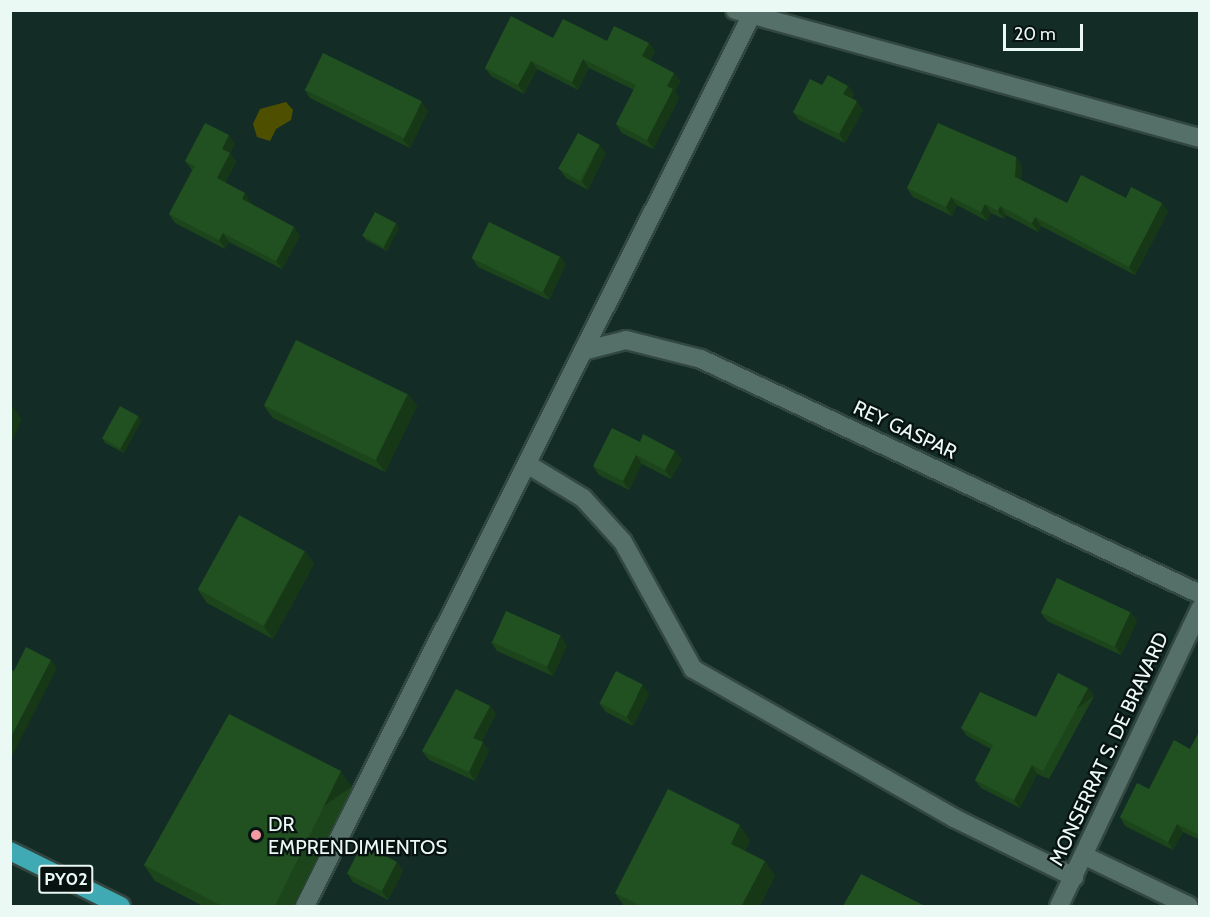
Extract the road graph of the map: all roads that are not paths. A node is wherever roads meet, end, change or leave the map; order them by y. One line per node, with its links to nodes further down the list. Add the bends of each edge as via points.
1 (747, 12): 2 (street); 3 (street)
2 (1200, 138)
3 (583, 351): 4 (street); 5 (street, REY GASPAR, via 626,340 701,359)
4 (527, 464): 9 (street, via 583,498 623,542 693,669 944,812); 11 (street)
5 (1200, 594)
6 (1200, 609): 8 (street, MONSERRAT S. DE BRAVARD)
7 (10, 851): 10 (main road, PY02)
8 (1085, 856): 9 (street, MONSERRAT S. DE BRAVARD); 13 (street)
9 (1074, 877): 12 (street, MONSERRAT S. DE BRAVARD)
10 (122, 906)
11 (305, 906)
12 (1059, 906)
13 (1189, 906)

